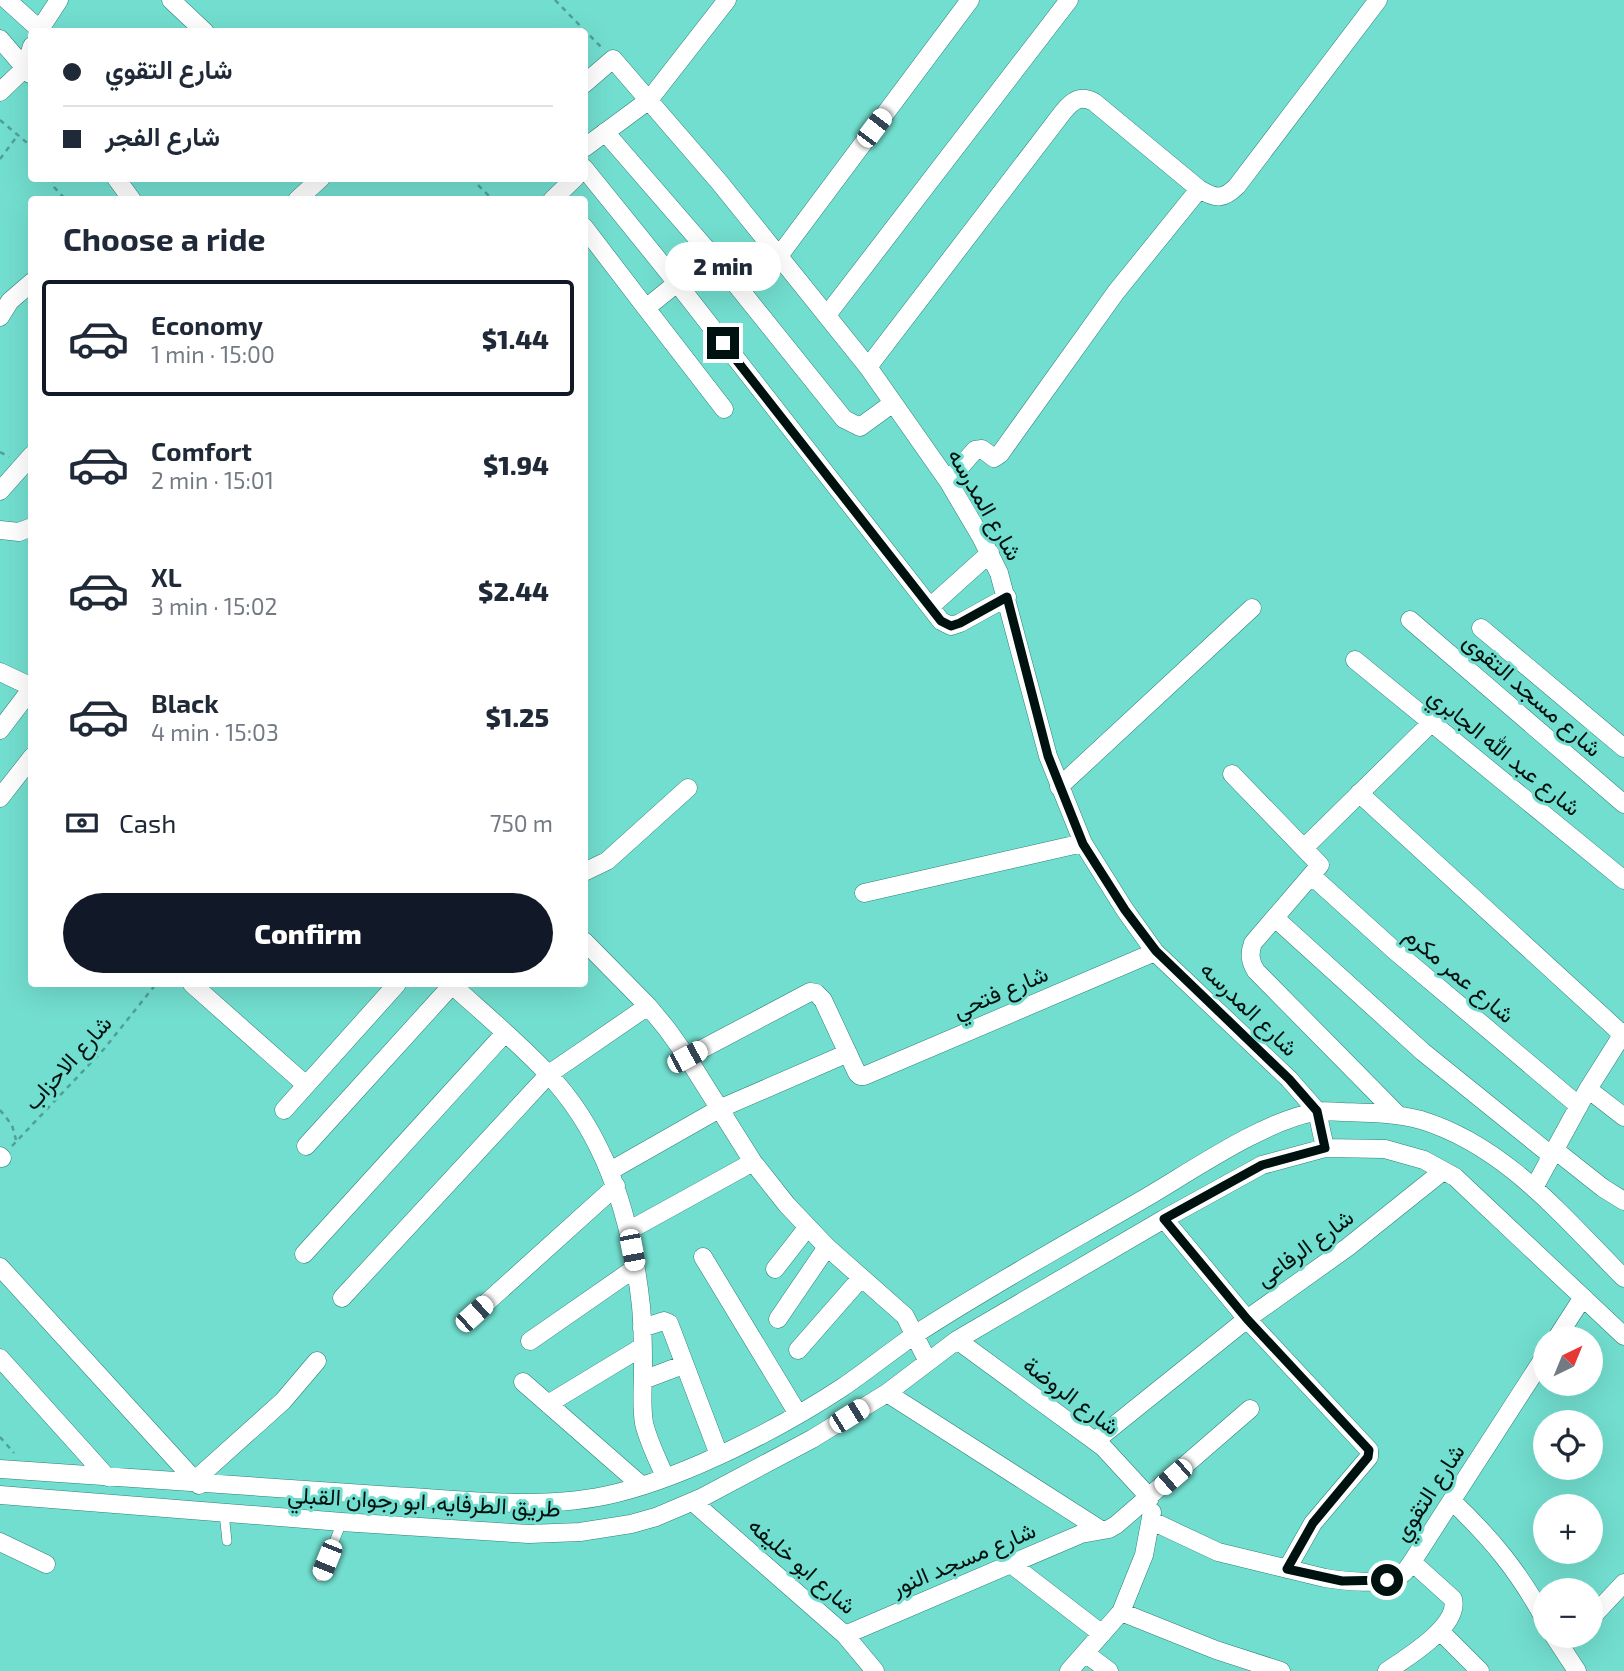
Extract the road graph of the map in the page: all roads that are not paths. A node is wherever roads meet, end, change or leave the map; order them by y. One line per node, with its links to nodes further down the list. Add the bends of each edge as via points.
1 (7, 0): 8 (street)
2 (59, 0): 9 (street)
3 (171, 0): 10 (street)
4 (727, 0): 15 (street)
5 (970, 0): 23 (street)
6 (1069, 0): 27 (street)
7 (1378, 0): 20 (street, via 1237,186 1220,198)
8 (37, 28)
9 (40, 28)
10 (201, 28)
11 (0, 40): 12 (street)
12 (28, 72): 14 (street)
13 (588, 81): 15 (street, شارع المدرسه, via 613,59)
14 (0, 92)
15 (649, 100): 16 (street); 23 (street, شارع المدرسه)
16 (605, 132): 17 (street); 30 (street, via 723,267 844,418 860,427)
17 (588, 145)
18 (588, 173): 24 (street)
19 (571, 182): 21 (street)
20 (1199, 189): 29 (street, via 1094,102 1077,99 1063,111); 33 (street, via 1116,292 1000,454 993,458 982,449 975,450)
21 (559, 196)
22 (588, 232): 26 (street)
23 (779, 257): 27 (street, شارع المدرسه)
24 (677, 283): 26 (street); 39 (street)
25 (28, 286): 28 (street)
26 (646, 308): 31 (street)
27 (827, 315): 29 (street, شارع المدرسه)
28 (0, 317)
29 (868, 366): 30 (street, شارع المدرسه)
30 (893, 404): 33 (street, شارع المدرسه)
31 (724, 409)
32 (28, 460): 34 (street)
33 (948, 481): 37 (street, شارع المدرسه)
34 (0, 491)
35 (28, 529): 36 (street)
36 (0, 530)
37 (989, 553): 38 (street, شارع المدرسه); 39 (street)
38 (1007, 597): 39 (street, via 951,626); 52 (street, شارع المدرسه)
39 (930, 607)
40 (1252, 608): 52 (street)
41 (1410, 620): 56 (street, شارع مسجد التقوى)
42 (1481, 628): 49 (street)
43 (1354, 660): 47 (street, شارع عبد الله الجابري)
44 (0, 672): 45 (street)
45 (28, 686)
46 (28, 693): 48 (street)
47 (1431, 723): 54 (street); 61 (street, شارع عبد الله الجابري)
48 (0, 730)
49 (1624, 748)
50 (28, 762): 55 (street)
51 (1232, 774): 58 (street, شارع عمر مكرم)
52 (1059, 787): 57 (street, شارع المدرسه)
53 (688, 788): 59 (street, via 607,861)
54 (1360, 793): 58 (street); 72 (street)
55 (0, 798)
56 (1624, 804)
57 (1083, 844): 62 (street); 65 (street, شارع المدرسه)
58 (1304, 848): 60 (street, شارع عمر مكرم)
59 (588, 871)
60 (1316, 871): 63 (street); 78 (street, شارع عمر مكرم, via 1394,950)
61 (1624, 880)
62 (864, 892)
63 (1275, 918): 82 (street, via 1252,943 1251,963); 86 (street, via 1423,1052)
64 (588, 945): 70 (street)
65 (1156, 951): 73 (street, شارع فتحي, via 864,1076 857,1073); 81 (street, شارع المدرسه)
66 (194, 987): 76 (street)
67 (389, 987): 76 (street)
68 (448, 987): 84 (street)
69 (454, 987): 71 (street)
70 (648, 1006): 74 (street); 75 (street)
71 (505, 1032): 75 (street); 96 (street)
72 (1622, 1036): 77 (street)
73 (848, 1052): 74 (street, via 822,1000 810,992); 79 (street)
74 (687, 1057): 79 (street)
75 (549, 1074): 89 (street, via 590,1130); 104 (street)
76 (306, 1085): 80 (street)
77 (1588, 1089): 78 (street); 83 (street)
78 (1579, 1106): 86 (street)
79 (719, 1109): 87 (street); 89 (street)
80 (284, 1110)
81 (1317, 1111): 82 (street); 85 (street, شارع المدرسه); 110 (street, طريق الطرفايه, ابو رجوان القبلي, via 1221,1153)
82 (1397, 1114): 90 (street, via 1451,1132)
83 (1624, 1117)
84 (306, 1146)
85 (1325, 1148): 88 (street, طريق الطرفايه, ابو رجوان القبلي, via 1385,1149 1424,1160); 92 (street, طريق الطرفايه, ابو رجوان القبلي, via 1262,1165)
86 (1553, 1153): 90 (street); 91 (street)
87 (753, 1162): 93 (street); 94 (street)
88 (1443, 1171): 103 (street, طريق الطرفايه, ابو رجوان القبلي, via 1455,1177); 107 (street, شارع الرفاعى)
89 (613, 1179): 94 (street); 105 (street)
90 (1535, 1186): 102 (street)
91 (1624, 1201)
92 (1164, 1219): 107 (street); 112 (street, طريق الطرفايه, ابو رجوان القبلي)
93 (807, 1228): 95 (street); 100 (street)
94 (628, 1231): 99 (street)
95 (827, 1247): 101 (street); 106 (street)
96 (304, 1254)
97 (703, 1257): 126 (street)
98 (0, 1268): 132 (street)
99 (635, 1268): 109 (street); 113 (street)
100 (775, 1269)
101 (861, 1278): 110 (street, via 898,1308); 115 (street)
102 (1624, 1278)
103 (1583, 1297): 108 (street); 111 (street, طريق الطرفايه, ابو رجوان القبلي)
104 (342, 1298)
105 (474, 1314)
106 (778, 1319)
107 (1247, 1319): 127 (street, شارع الرفاعى); 147 (street, via 1369,1450 1313,1523)
108 (1564, 1326)
109 (642, 1328): 114 (street); 119 (street, via 668,1322)
110 (916, 1334): 118 (street); 126 (street, طريق الطرفايه, ابو رجوان القبلي)
111 (1624, 1336)
112 (957, 1340): 118 (street, طريق الطرفايه, ابو رجوان القبلي); 127 (street, شارع الروضة)
113 (530, 1341)
114 (642, 1347): 121 (street); 124 (street)
115 (798, 1350)
116 (0, 1358): 130 (street)
117 (317, 1362): 132 (street)
118 (928, 1362): 123 (street, طريق الطرفايه, ابو رجوان القبلي)
119 (683, 1365): 121 (street); 128 (street)
120 (1533, 1375): 136 (street, شارع التقوي)
121 (643, 1380): 131 (street, via 645,1426)
122 (523, 1382): 124 (street)
123 (887, 1393): 137 (street, طريق الطرفايه, ابو رجوان القبلي); 141 (street, شارع مسجد النور)
124 (548, 1404): 133 (street)
125 (1250, 1409): 135 (street, شارع مسجد النور)
126 (798, 1414): 128 (street, طريق الطرفايه, ابو رجوان القبلي)
127 (1095, 1441): 135 (street, شارع الروضة)
128 (719, 1455): 131 (street, طريق الطرفايه, ابو رجوان القبلي)
129 (0, 1469): 130 (street, طريق الطرفايه, ابو رجوان القبلي)
130 (107, 1477): 132 (street, طريق الطرفايه, ابو رجوان القبلي)
131 (665, 1478): 133 (street, طريق الطرفايه, ابو رجوان القبلي)
132 (197, 1483): 133 (street, طريق الطرفايه, ابو رجوان القبلي, via 532,1502 583,1500)
133 (642, 1486)
134 (0, 1495): 138 (street, طريق الطرفايه, ابو رجوان القبلي)
135 (1152, 1496): 139 (street); 141 (street, شارع مسجد النور, via 1116,1525)
136 (1451, 1501): 144 (street, شارع التقوي); 150 (street, via 1501,1552)
137 (693, 1502): 140 (street, طريق الطرفايه, ابو رجوان القبلي, via 631,1524 567,1533); 155 (street, شارع ابو خليفه)
138 (224, 1513): 140 (street, طريق الطرفايه, ابو رجوان القبلي); 142 (lane)
139 (1152, 1521): 147 (street, شارع التقوي, via 1218,1552); 152 (street)
140 (342, 1522): 148 (lane)
141 (1101, 1530): 146 (street, شارع مسجد النور)
142 (227, 1541)
143 (0, 1542): 145 (street)
144 (1412, 1562): 147 (street, شارع التقوي, via 1401,1575 1387,1580 1342,1581); 153 (street, via 1454,1599 1454,1611)
145 (47, 1564)
146 (1011, 1564): 154 (street); 155 (street, شارع مسجد النور)
147 (1287, 1569)
148 (320, 1577)
149 (1624, 1583): 151 (street)
150 (1533, 1598)
151 (1603, 1605)
152 (1121, 1612): 154 (street); 161 (street)
153 (1440, 1630): 162 (street); 163 (street)
154 (1102, 1634): 157 (street)
155 (845, 1635): 158 (street, شارع ابو خليفه)
156 (1567, 1648): 164 (street)
157 (1085, 1653): 159 (street); 160 (street)
158 (875, 1671)
159 (1069, 1671)
160 (1109, 1671)
161 (1281, 1671)
162 (1387, 1671)
163 (1480, 1671)
164 (1577, 1671)

